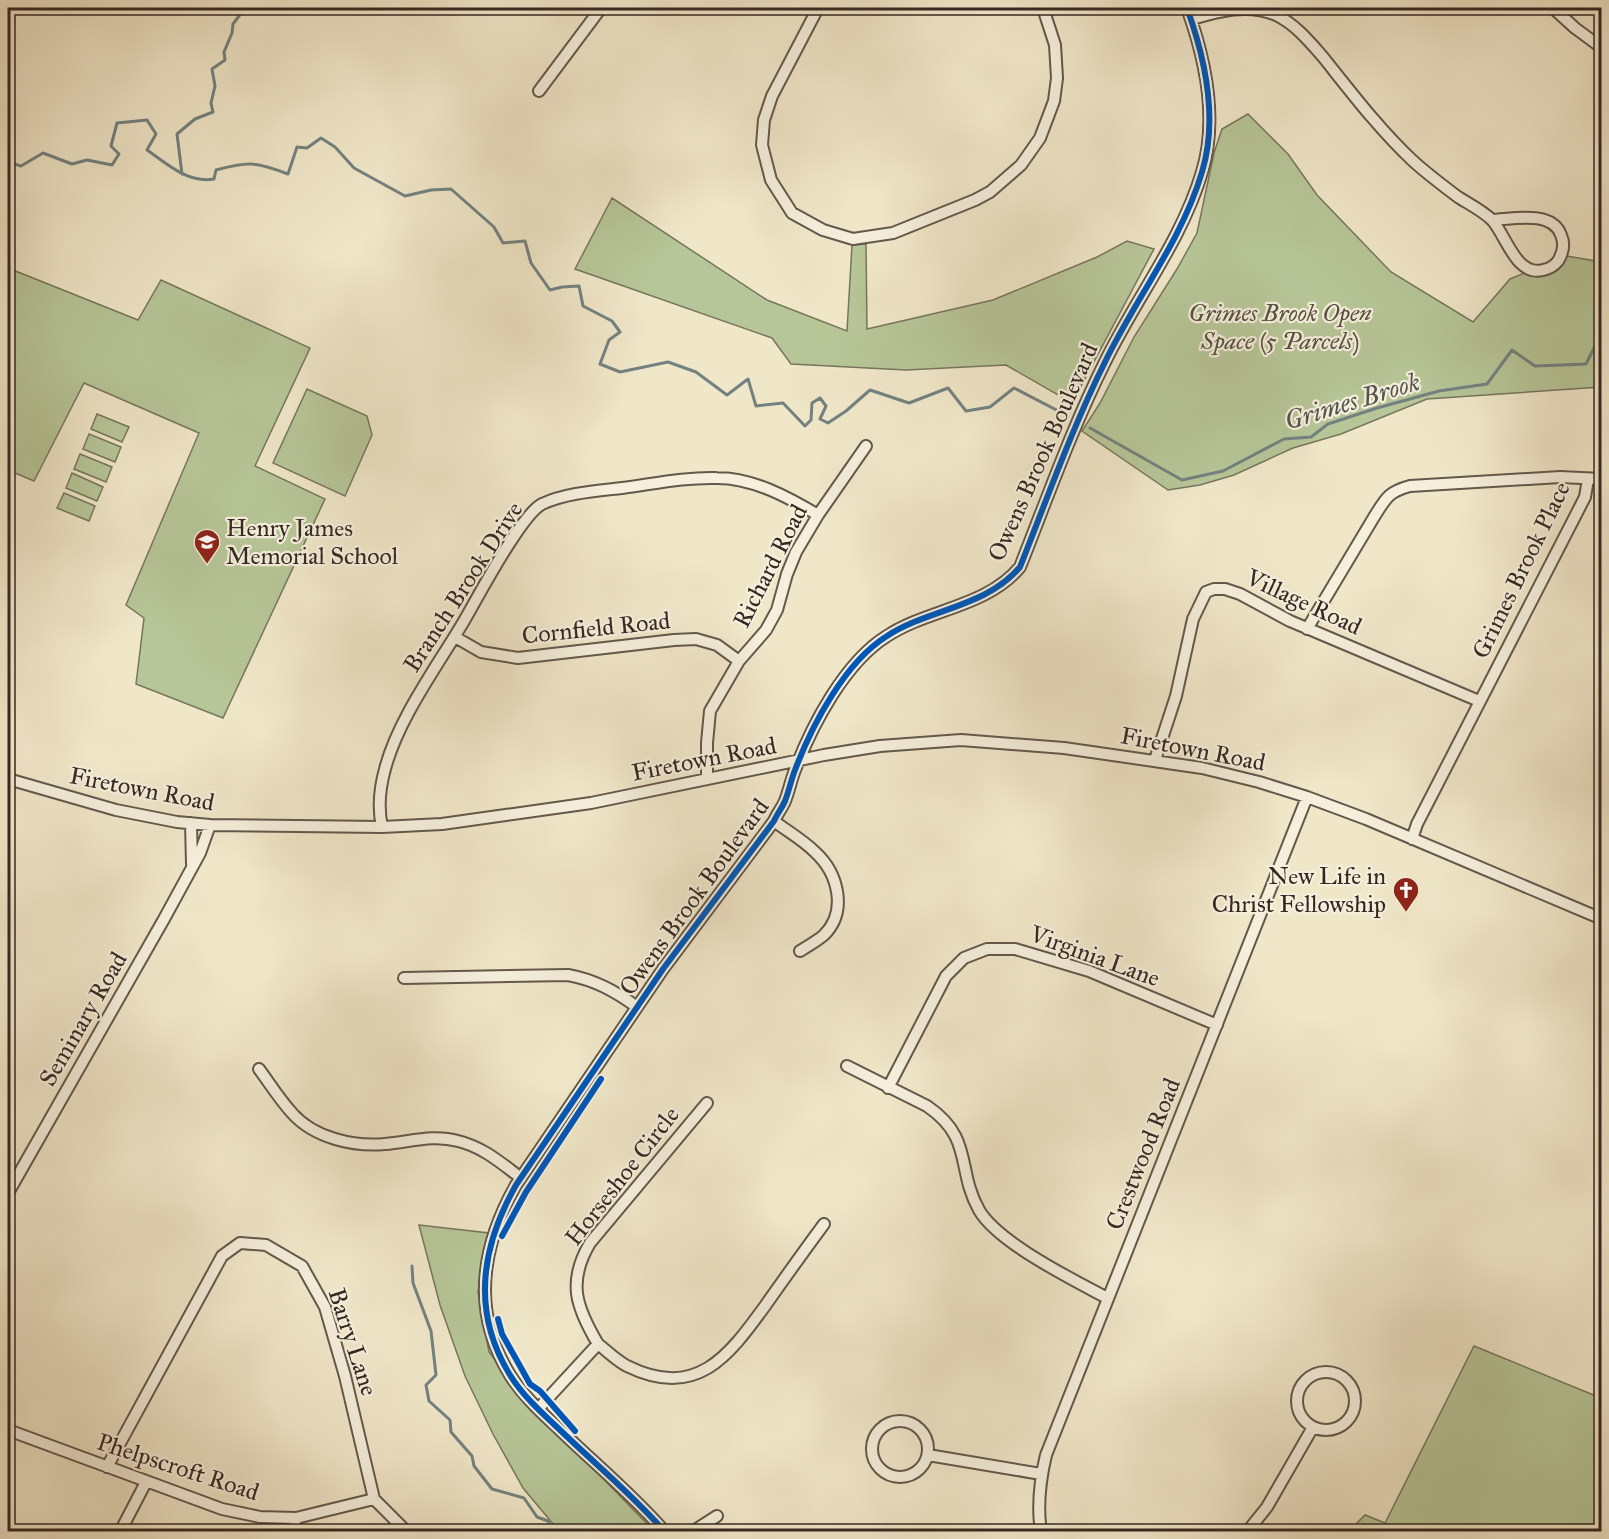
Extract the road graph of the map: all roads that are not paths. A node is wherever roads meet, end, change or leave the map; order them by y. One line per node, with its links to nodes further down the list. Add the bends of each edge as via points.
1 (601, 8): 8 (street)
2 (818, 8): 3 (street, via 772,96 764,120 762,145 771,180 792,213 823,230 853,239 893,233 975,200 1021,165 1048,123 1054,100 1055,45)
3 (1043, 8)
4 (1188, 8): 6 (street, Owens Brook Boulevard)
5 (1553, 8): 7 (street)
6 (1192, 19): 9 (street, via 1221,11 1255,9 1291,24 1412,160); 19 (street, Owens Brook Boulevard, via 1205,68 1208,142 1202,172 1185,218 1093,386 1020,567 1011,579 975,599 885,637 839,684)
7 (1602, 48)
8 (539, 91)
9 (1492, 220): 9 (street, via 1528,268 1538,272 1557,262 1563,239 1552,223 1541,218)
10 (866, 446): 13 (street, Richard Road)
11 (1588, 479): 12 (street); 14 (street, Grimes Brook Place, via 1560,477 1394,490 1384,500); 17 (street, Grimes Brook Place, via 1585,497)
12 (1602, 479)
13 (818, 515): 15 (street, Branch Brook Drive, via 755,484 719,477 561,498 540,505 525,521); 16 (street, Richard Road, via 796,552 777,610 766,630)
14 (1307, 628): 17 (street, Village Road); 18 (street, Village Road, via 1240,594 1225,589 1206,592 1193,619 1176,696)
15 (454, 637): 16 (street, Cornfield Road, via 481,652 518,658 696,639 717,645); 26 (street, Branch Brook Drive, via 416,699 385,769)
16 (739, 661): 20 (street, Richard Road, via 710,711)
17 (1479, 701): 27 (street, Grimes Brook Place)
18 (1155, 760): 19 (street, Firetown Road, via 961,740 880,746); 22 (street, Firetown Road, via 1213,771)
19 (798, 761): 20 (street, Firetown Road); 23 (street, Owens Brook Boulevard)
20 (707, 778): 26 (street, Firetown Road, via 591,803 442,824)
21 (8, 779): 24 (street, Firetown Road, via 116,810)
22 (1307, 797): 27 (street, Firetown Road); 33 (street, Crestwood Road)
23 (774, 821): 30 (street, via 815,852 826,865 838,894 838,909 825,935); 32 (street, Owens Brook Boulevard)
24 (191, 823): 25 (street, Firetown Road); 28 (street, Seminary Road)
25 (210, 825): 26 (street, Firetown Road); 28 (street, Seminary Road)
26 (382, 827)
27 (1412, 839): 29 (street, Firetown Road)
28 (192, 864): 39 (street, Seminary Road)
29 (1602, 919)
30 (800, 951)
31 (404, 978): 32 (street, via 568,975 606,986)
32 (637, 1007): 38 (street, Owens Brook Boulevard)
33 (1217, 1025): 36 (street, Virginia Lane, via 1089,971 1015,949 987,949 964,958 939,985); 41 (street, Crestwood Road)
34 (847, 1066): 36 (street)
35 (259, 1069): 38 (street, via 293,1115 322,1134 370,1145 427,1137 456,1140 490,1155)
36 (888, 1088): 41 (street, via 927,1106 947,1123 958,1141 978,1209 994,1228 1056,1271)
37 (707, 1103): 42 (street, Horseshoe Circle, via 582,1256 575,1286 578,1304)
38 (521, 1178): 43 (street, Owens Brook Boulevard, via 493,1234 484,1292 498,1351 511,1377)
39 (8, 1192)
40 (824, 1224): 42 (street, Horseshoe Circle, via 730,1352 715,1365 684,1377 665,1379 625,1366)
41 (1107, 1298): 48 (street, Crestwood Road)
42 (598, 1344): 43 (street)
43 (538, 1409): 56 (street, Owens Brook Boulevard)
44 (1313, 1427): 44 (street, via 1333,1430 1350,1419 1356,1400 1354,1390 1340,1375 1321,1372 1311,1376 1298,1392 1299,1412); 59 (street, via 1267,1507)
45 (8, 1430): 47 (street, Phelpscroft Road)
46 (928, 1455): 46 (street, via 925,1464 911,1476 892,1477 877,1466 872,1448 885,1425 904,1420 926,1436); 48 (street)
47 (107, 1467): 49 (street, Phelpscroft Road); 50 (street, Barry Lane, via 222,1256 240,1244 266,1245 302,1266 325,1307)
48 (1041, 1474): 58 (street, Crestwood Road)
49 (146, 1482): 52 (street, Phelpscroft Road, via 222,1509 260,1517); 53 (street)
50 (374, 1499): 52 (street, Phelpscroft Road); 55 (street)
51 (717, 1516): 57 (street)
52 (296, 1518): 54 (street)
53 (120, 1532)
54 (293, 1532)
55 (407, 1532)
56 (665, 1532)
57 (693, 1532)
58 (1041, 1532)
59 (1247, 1532)

